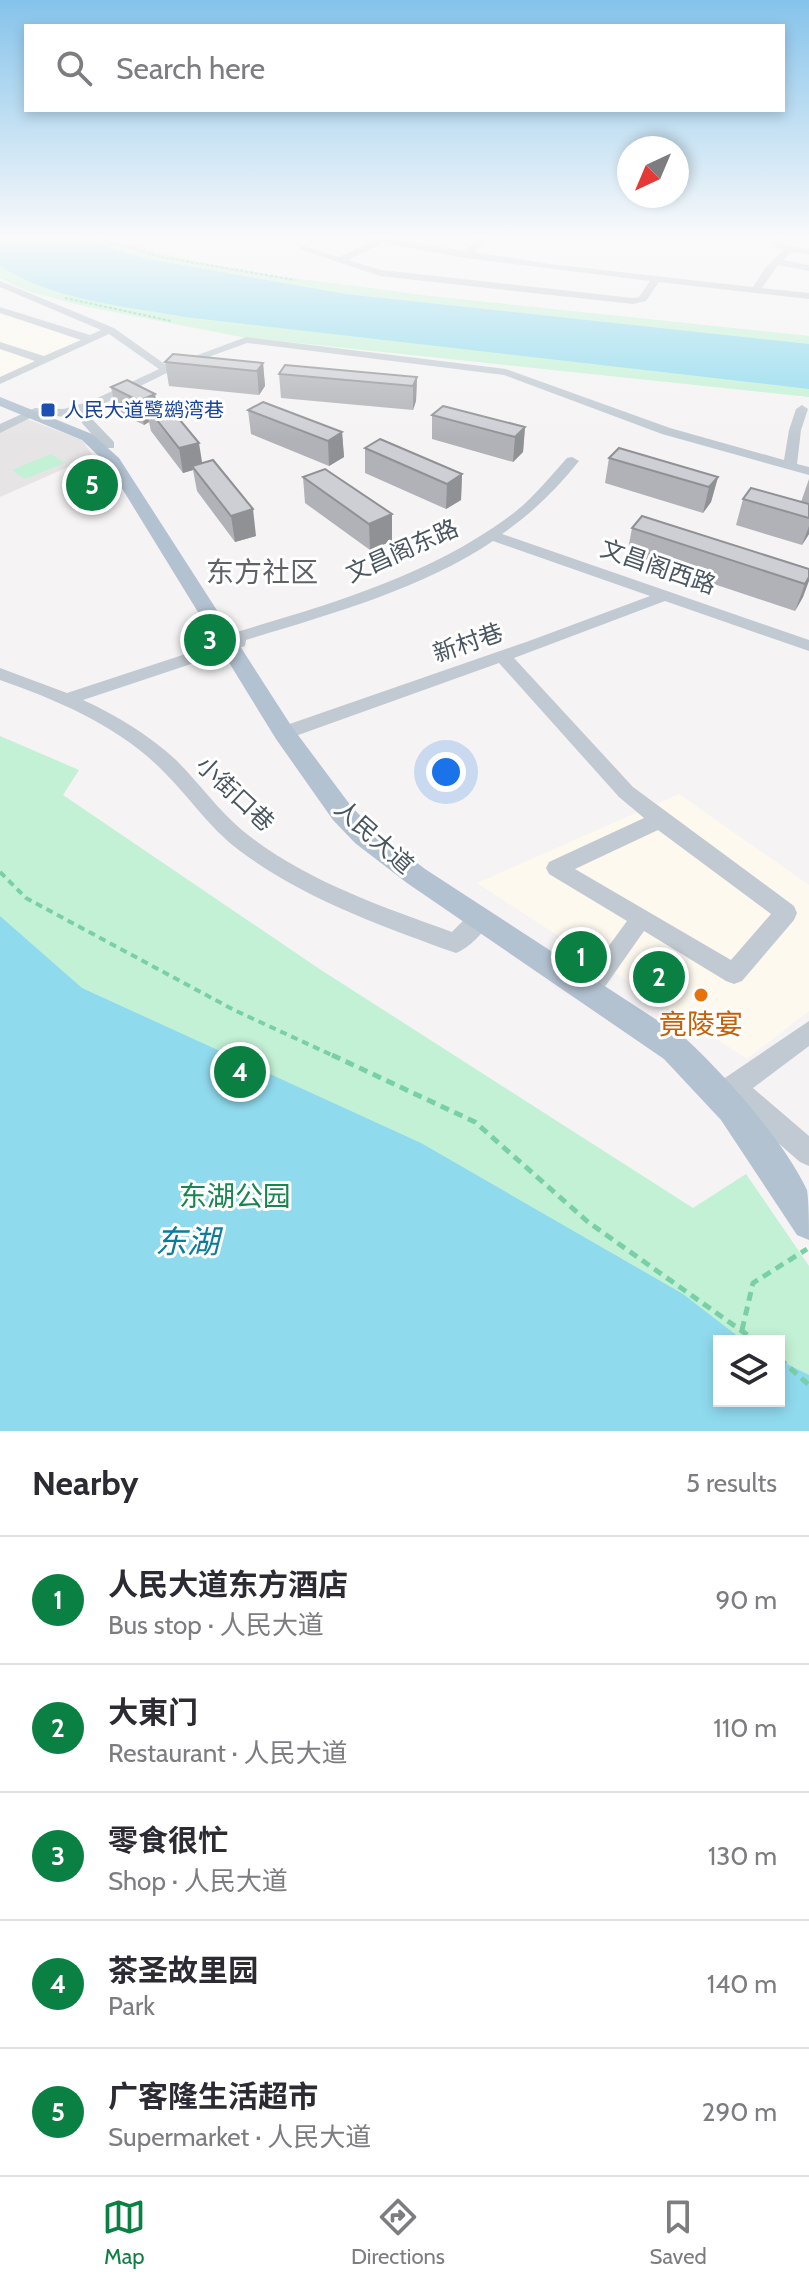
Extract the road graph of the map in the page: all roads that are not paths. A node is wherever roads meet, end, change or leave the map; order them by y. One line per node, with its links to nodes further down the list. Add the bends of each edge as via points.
1 (52, 306): 3 (street)
2 (0, 310): 4 (street)
3 (110, 330): 4 (street); 7 (street)
4 (90, 339): 6 (street)
5 (0, 345): 6 (street)
6 (44, 360): 8 (street)
7 (167, 370): 10 (street); 16 (street, via 246,340 506,372 666,431)
8 (0, 381)
9 (0, 399): 12 (main road, 人民大道)
10 (90, 404): 12 (street, via 65,413); 14 (street, via 83,416)
11 (802, 409): 16 (street)
12 (36, 412): 13 (street); 14 (main road, 人民大道, via 77,426); 20 (main road, 人民大道, via 87,437 113,461)
13 (0, 429)
14 (109, 445): 20 (main road, 人民大道)
15 (572, 461): 18 (street, 文昌阁东路, via 541,496)
16 (790, 466): 17 (street)
17 (809, 471)
18 (491, 535): 19 (street, 文昌阁西路); 20 (street, 文昌阁东路, via 366,595)
19 (666, 595): 21 (street, 文昌阁西路); 22 (street, 新村巷)
20 (232, 641): 24 (street, 文昌阁东路); 25 (main road, 人民大道)
21 (809, 646)
22 (503, 657): 25 (street, 新村巷); 26 (street, via 626,792)
23 (0, 674): 24 (street, 小街口巷)
24 (65, 700): 28 (street, 小街口巷, via 159,755 245,844 301,879 456,943)
25 (289, 730): 28 (main road, 人民大道, via 322,788 364,836); 29 (main road, 人民大道, via 352,807 398,851)
26 (660, 820): 27 (street, via 556,868); 27 (street, via 786,913 734,974)
27 (641, 918): 29 (street)
28 (480, 919): 29 (main road, 人民大道)
29 (592, 986): 31 (main road, 人民大道)
30 (809, 1032): 31 (street)
31 (728, 1091): 32 (street); 33 (main road, 人民大道); 34 (main road, 人民大道)
32 (809, 1153)
33 (809, 1197)
34 (809, 1223)

